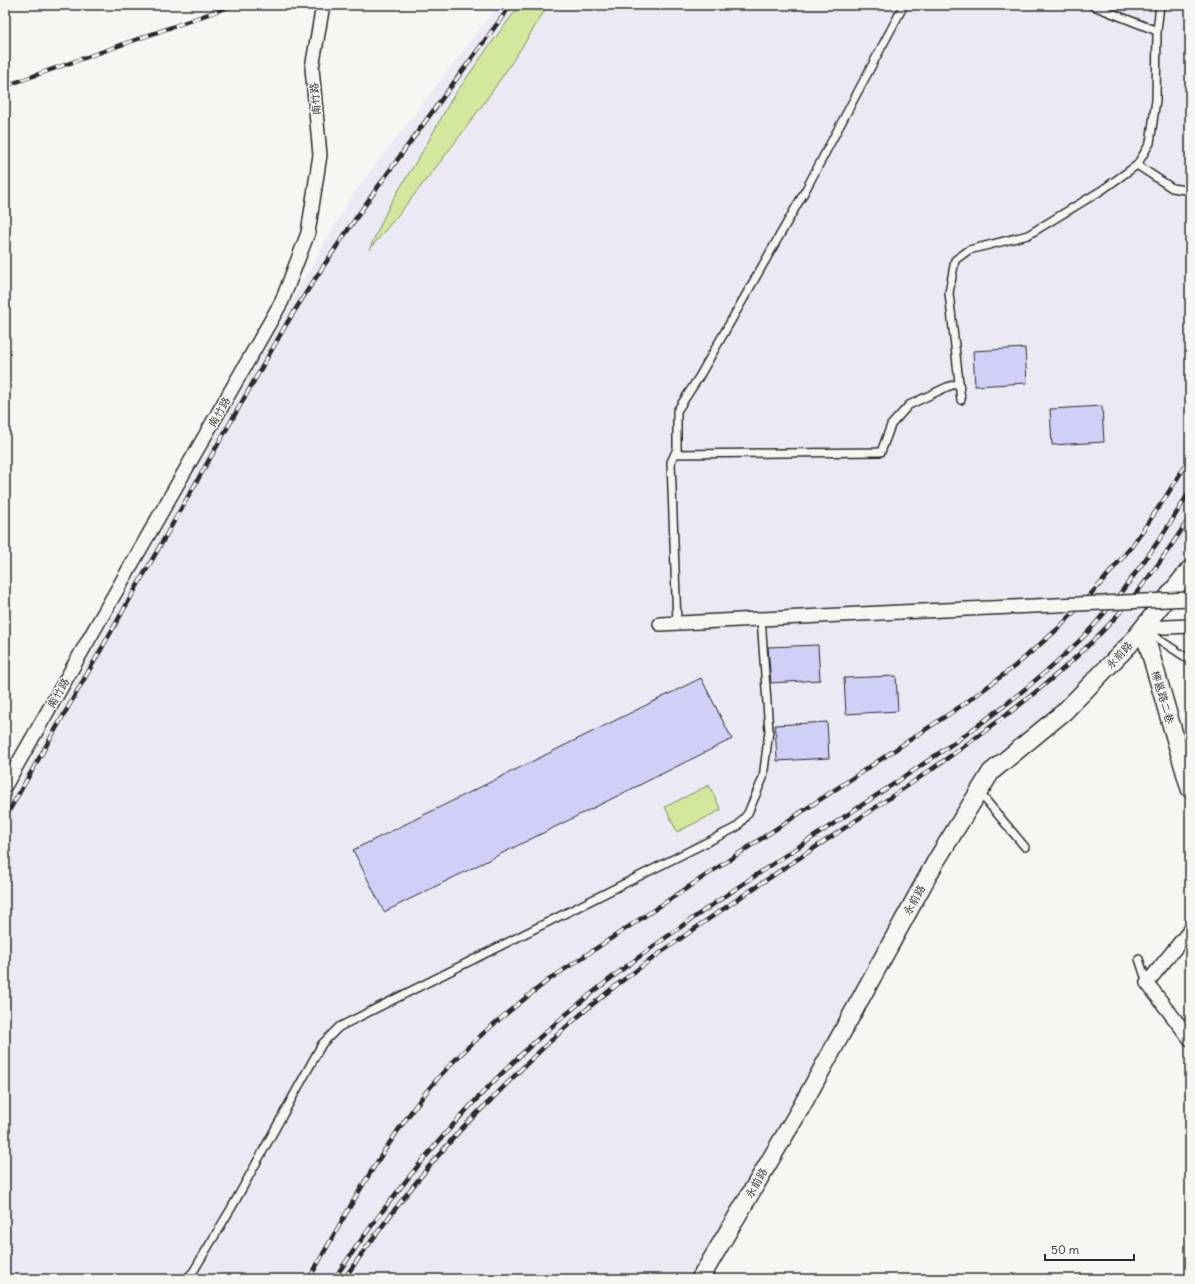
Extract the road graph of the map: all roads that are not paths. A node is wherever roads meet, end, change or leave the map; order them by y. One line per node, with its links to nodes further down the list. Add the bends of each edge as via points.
1 (323, 5): 19 (street, 南竹路, via 312,68 320,155 308,233 282,301)
2 (904, 5): 10 (lane, via 805,191 677,412)
3 (1091, 5): 5 (lane)
4 (1160, 5): 5 (lane)
5 (1158, 30): 6 (lane, via 1156,100 1150,143)
6 (1137, 165): 7 (lane, via 1172,188); 8 (lane, via 1102,190 1028,235 969,250 955,260 949,293)
7 (1185, 190)
8 (959, 383): 9 (lane); 10 (lane, via 909,405 891,425 882,452)
9 (961, 400)
10 (675, 454): 14 (lane, via 671,462)
11 (1190, 569): 17 (street, 永前路)
12 (1190, 599): 13 (street, bridge)
13 (761, 618): 14 (street); 27 (lane, via 769,731 763,778 748,813 737,827 339,1027 322,1044 232,1207 193,1272)
14 (677, 623): 15 (street)
15 (660, 624)
16 (1190, 626): 17 (street)
17 (1143, 628): 18 (lane); 20 (street, 柳邕路二巷); 21 (street, 永前路, via 1064,712 991,772)
18 (1190, 660)
19 (5, 786)
20 (1190, 789)
21 (978, 792): 22 (lane); 28 (street, 永前路, via 936,861 799,1111)
22 (1025, 847)
23 (1190, 930): 25 (street)
24 (1139, 959): 25 (lane)
25 (1148, 983): 26 (street)
26 (1190, 1039)
27 (186, 1279)
28 (700, 1279)

